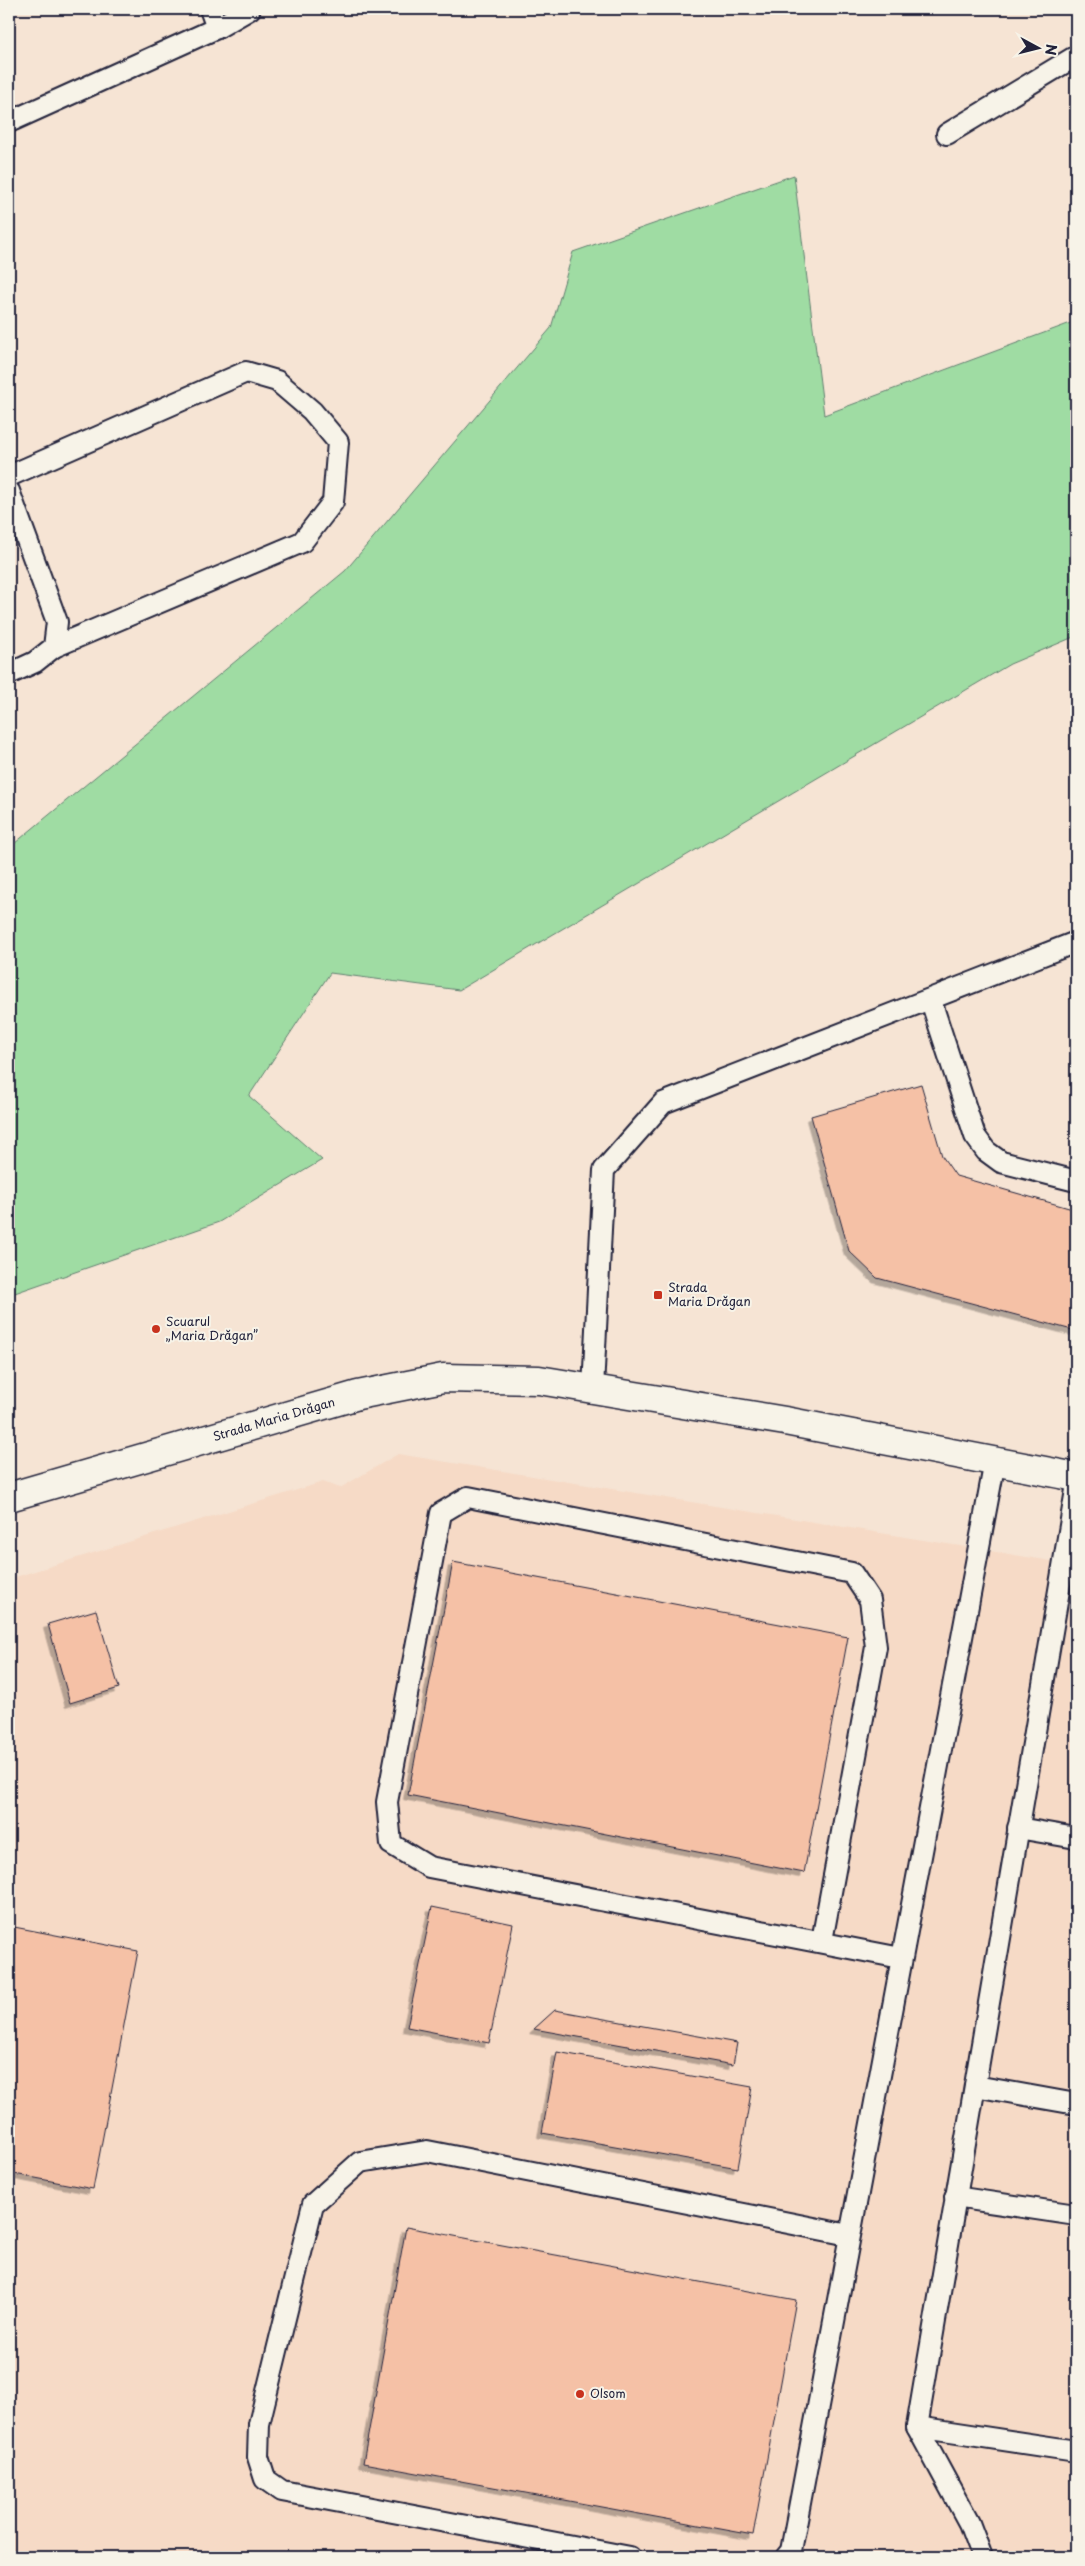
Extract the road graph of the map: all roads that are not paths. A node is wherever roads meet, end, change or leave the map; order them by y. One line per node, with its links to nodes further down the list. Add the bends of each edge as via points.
1 (210, 9): 3 (lane)
2 (250, 9): 3 (lane)
3 (217, 28): 5 (lane)
4 (1076, 56): 6 (lane)
5 (9, 122)
6 (948, 134)
7 (9, 476): 9 (lane, via 246,372 277,381 312,412 338,442 332,502 302,542)
8 (9, 492): 9 (lane, via 57,622)
9 (54, 647): 10 (lane, via 35,662)
10 (9, 674)
11 (1076, 942): 12 (lane)
12 (931, 1001): 13 (lane, via 975,1136 986,1151 1001,1162); 14 (lane, via 663,1103 604,1170)
13 (1076, 1181)
14 (593, 1389): 15 (main road, Strada Maria Drăgan); 18 (main road, Strada Maria Drăgan, via 539,1380 443,1378 358,1395)
15 (995, 1461): 16 (main road, Strada Maria Drăgan); 22 (lane)
16 (1076, 1477)
17 (1076, 1490): 19 (lane)
18 (9, 1497)
19 (1018, 1828): 20 (lane); 23 (lane)
20 (1076, 1838)
21 (822, 1941): 21 (lane, via 429,1867 391,1844 387,1802 442,1513 468,1497 852,1573 870,1600 876,1647); 22 (lane)
22 (901, 1958): 27 (lane)
23 (975, 2086): 24 (lane); 25 (lane)
24 (1076, 2104)
25 (955, 2197): 26 (lane); 28 (lane)
26 (1076, 2215)
27 (849, 2234): 30 (lane, via 427,2151 360,2162 313,2204 259,2424 258,2457 265,2479 282,2491); 31 (lane, via 790,2551)
28 (917, 2427): 29 (lane); 32 (lane, via 969,2523)
29 (1076, 2452)
30 (630, 2557)
31 (786, 2557)
32 (982, 2557)

